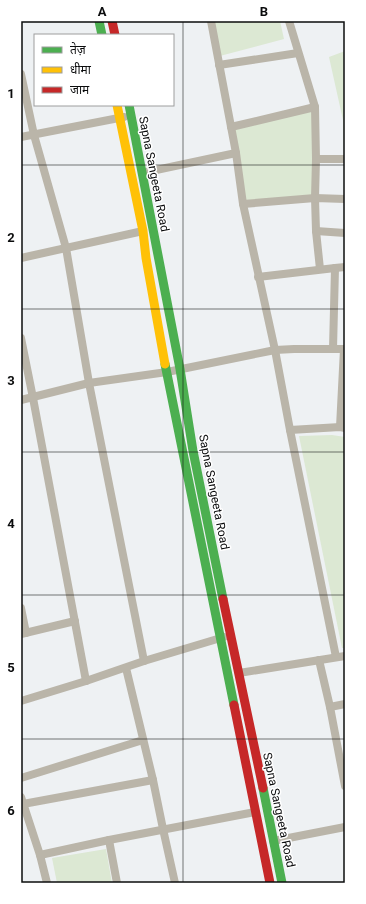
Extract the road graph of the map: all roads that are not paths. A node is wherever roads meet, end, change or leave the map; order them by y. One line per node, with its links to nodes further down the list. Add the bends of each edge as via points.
1 (99, 21): 5 (main road)
2 (112, 21): 6 (main road)
3 (211, 21): 8 (street)
4 (289, 21): 7 (street)
5 (102, 34)
6 (115, 34)
7 (298, 53): 8 (street); 12 (street)
8 (219, 65): 15 (street)
9 (21, 74): 16 (street)
10 (117, 106): 14 (main road, Sapna Sangeeta Road)
11 (128, 106): 13 (main road, Sapna Sangeeta Road)
12 (314, 107): 15 (street); 19 (street)
13 (131, 116): 14 (street); 21 (main road, Sapna Sangeeta Road)
14 (120, 118): 16 (street); 25 (main road, Sapna Sangeeta Road)
15 (231, 127): 18 (street)
16 (34, 135): 17 (street); 28 (street)
17 (21, 137)
18 (236, 153): 21 (street); 24 (street)
19 (316, 159): 20 (street); 22 (street)
20 (345, 159)
21 (142, 173): 38 (main road, Sapna Sangeeta Road)
22 (315, 198): 23 (street); 24 (street); 26 (street)
23 (345, 199)
24 (244, 204): 33 (street)
25 (143, 231): 28 (street); 39 (main road, Sapna Sangeeta Road)
26 (316, 231): 27 (street); 32 (street)
27 (345, 233)
28 (66, 248): 29 (street); 40 (street)
29 (21, 258)
30 (345, 267): 31 (street)
31 (335, 268): 32 (street); 35 (street)
32 (320, 269): 33 (street)
33 (258, 277): 37 (street)
34 (21, 338): 41 (street)
35 (333, 349): 36 (street); 37 (street)
36 (344, 349): 43 (street)
37 (274, 350): 38 (street); 44 (street)
38 (180, 369): 39 (street); 48 (main road, Sapna Sangeeta Road, via 193,451)
39 (167, 372): 40 (street); 49 (main road, Sapna Sangeeta Road)
40 (89, 383): 41 (street); 53 (street)
41 (33, 398): 42 (street); 46 (street)
42 (21, 400)
43 (343, 427): 44 (street)
44 (290, 430): 51 (street)
45 (21, 608): 47 (street)
46 (75, 621): 47 (street); 56 (street)
47 (23, 634)
48 (231, 635): 49 (street); 55 (main road, Sapna Sangeeta Road)
49 (221, 638): 53 (street); 66 (main road, Sapna Sangeeta Road)
50 (345, 656): 51 (street)
51 (336, 657): 52 (street)
52 (319, 660): 55 (street); 59 (street)
53 (144, 661): 54 (street)
54 (126, 668): 56 (street); 60 (street)
55 (239, 673): 70 (main road, Sapna Sangeeta Road)
56 (86, 681): 57 (street)
57 (21, 701)
58 (345, 704): 59 (street)
59 (330, 707): 61 (street)
60 (144, 740): 62 (street); 63 (street)
61 (343, 765): 64 (street)
62 (21, 778)
63 (153, 780): 65 (street); 68 (street)
64 (345, 786)
65 (22, 800): 71 (street)
66 (255, 812): 68 (street); 75 (main road, Sapna Sangeeta Road)
67 (345, 827): 70 (street)
68 (163, 830): 69 (street); 74 (street)
69 (109, 840): 71 (street); 73 (street)
70 (274, 841): 76 (main road, Sapna Sangeeta Road)
71 (40, 855): 72 (street)
72 (47, 883)
73 (117, 883)
74 (175, 883)
75 (270, 883)
76 (282, 883)

